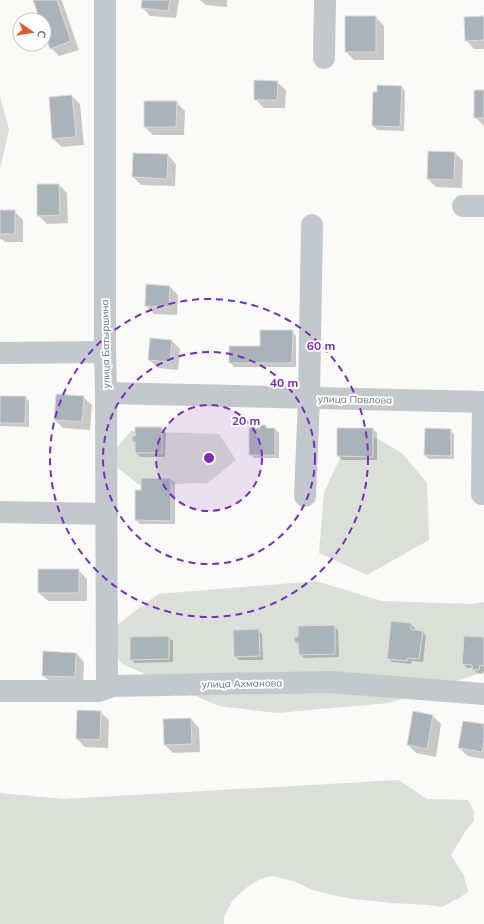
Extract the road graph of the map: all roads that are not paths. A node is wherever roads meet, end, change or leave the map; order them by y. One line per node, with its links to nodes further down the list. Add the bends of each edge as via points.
1 (105, 0): 5 (street, улица Батыршина)
2 (326, 0): 3 (street)
3 (324, 58)
4 (312, 225): 8 (street)
5 (105, 352): 6 (street); 7 (street, улица Батыршина)
6 (0, 353)
7 (106, 393): 8 (street, улица Павлова); 13 (street, улица Батыршина)
8 (309, 398): 9 (street, улица Павлова); 11 (street)
9 (484, 402): 10 (street)
10 (482, 494)
11 (305, 496)
12 (0, 512): 13 (street)
13 (107, 514): 14 (street, улица Батыршина)
14 (107, 688): 15 (street, улица Ахманова, via 99,691); 16 (street, улица Ахманова, via 330,682)
15 (0, 691)
16 (484, 694)

